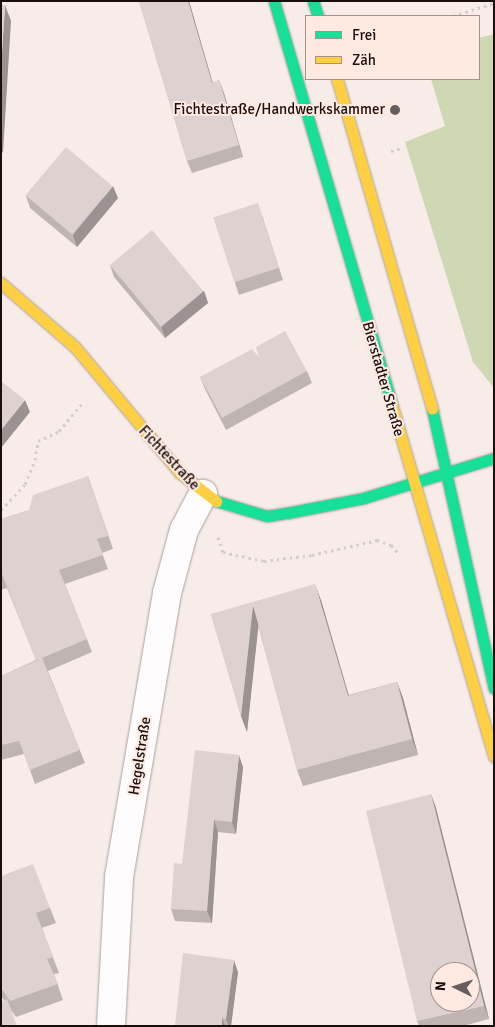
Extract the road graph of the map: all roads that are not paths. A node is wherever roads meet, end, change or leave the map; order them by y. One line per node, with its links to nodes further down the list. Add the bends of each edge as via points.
1 (274, 1): 9 (main road, Bierstadter Straße)
2 (314, 1): 3 (main road)
3 (318, 15)
4 (337, 80): 7 (main road, via 424,372)
5 (1, 283): 10 (main road, Fichtestraße, via 75,347 162,454)
6 (494, 458): 7 (main road)
7 (446, 475): 8 (main road); 9 (main road, Fichtestraße); 11 (main road)
8 (484, 476)
9 (412, 484): 10 (main road, Fichtestraße, via 364,498 267,516 223,505); 12 (main road, Bierstadter Straße)
10 (203, 494): 13 (street, Hegelstraße, via 184,530 167,593 119,877)
11 (494, 688)
12 (494, 756)
13 (111, 1026)

